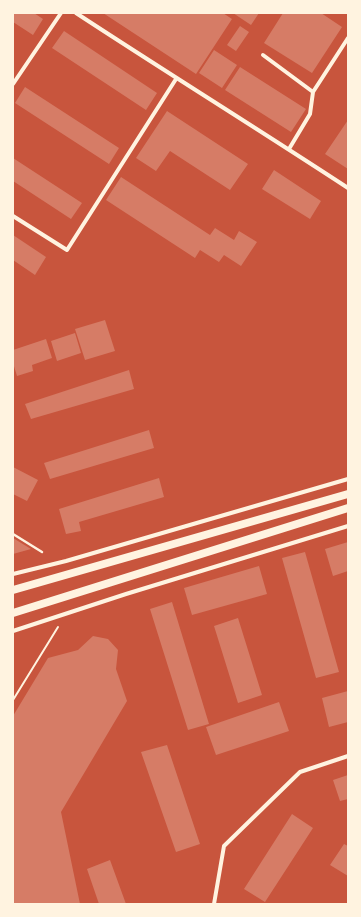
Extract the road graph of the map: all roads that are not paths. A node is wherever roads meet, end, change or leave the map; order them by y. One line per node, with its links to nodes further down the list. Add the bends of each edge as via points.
1 (61, 13): 6 (street)
2 (76, 13): 5 (street)
3 (348, 38): 7 (street)
4 (263, 55): 7 (street)
5 (176, 79): 8 (street); 10 (street, via 67,250)
6 (13, 84)
7 (313, 92): 8 (street, via 310,114)
8 (289, 149): 9 (street)
9 (348, 188)
10 (13, 216)
11 (348, 480): 17 (street)
12 (348, 494): 18 (main road)
13 (348, 508): 19 (main road)
14 (348, 526): 20 (street, via 126,594)
15 (13, 534): 16 (lane)
16 (42, 552)
17 (13, 574)
18 (13, 590)
19 (13, 613)
20 (13, 632)
21 (348, 756): 22 (street, via 300,772 224,846)
22 (214, 904)

